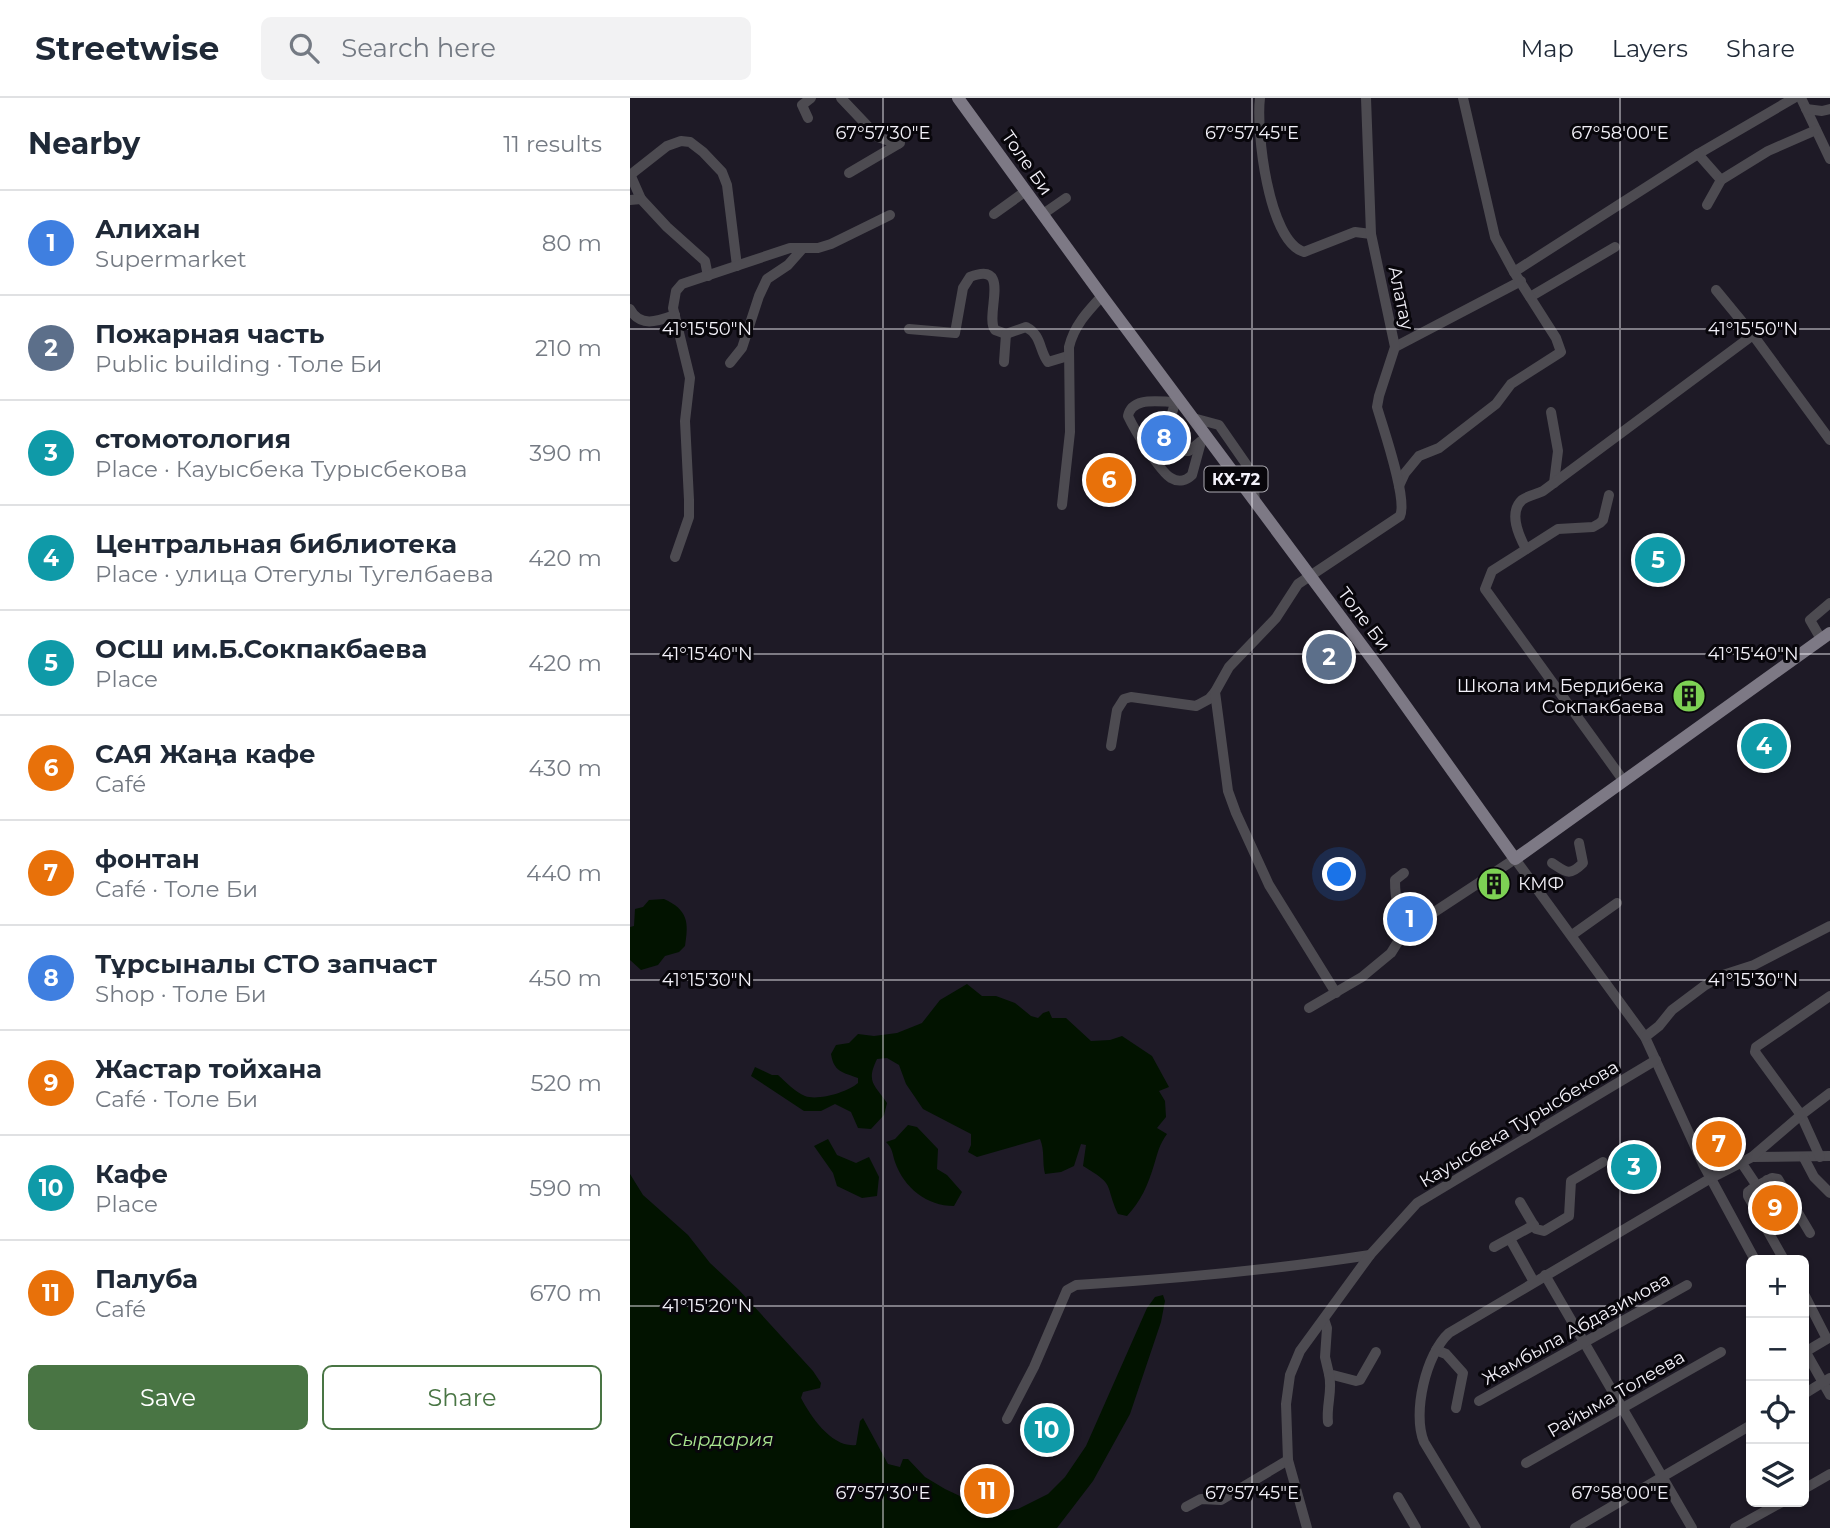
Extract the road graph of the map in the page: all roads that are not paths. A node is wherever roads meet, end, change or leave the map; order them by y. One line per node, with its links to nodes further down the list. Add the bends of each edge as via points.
1 (811, 98): 11 (street, via 802,105)
2 (841, 98): 15 (street, via 878,137 901,142)
3 (958, 98): 18 (main road, Толе Би / КХ-72)
4 (1260, 98): 25 (street, via 1262,159 1287,239 1304,252 1355,232)
5 (1366, 98): 25 (street, Алатау)
6 (1463, 98): 30 (street, via 1490,222)
7 (1794, 98): 13 (street)
8 (1801, 98): 9 (street)
9 (1806, 109): 10 (street); 12 (street)
10 (1830, 109)
11 (808, 118)
12 (1816, 130): 14 (street); 17 (street, via 1768,151)
13 (1698, 154): 17 (street); 30 (street)
14 (1830, 159)
15 (849, 173)
16 (630, 175): 20 (street); 28 (street, via 667,146 681,141 703,152 722,172 727,185)
17 (1721, 180): 21 (street)
18 (1026, 191): 22 (street); 23 (main road, Толе Би / КХ-72)
19 (1066, 198): 23 (street)
20 (636, 200): 29 (street, via 705,261)
21 (1707, 205)
22 (994, 214)
23 (1043, 214): 32 (main road, Толе Би / КХ-72)
24 (890, 215): 27 (street, via 831,244)
25 (1371, 234): 39 (street, Алатау)
26 (1615, 247): 33 (street)
27 (803, 248): 28 (street); 42 (street, via 767,279 742,348)
28 (737, 266): 29 (street)
29 (713, 274): 35 (street, via 682,284 676,291)
30 (1517, 277): 33 (street); 39 (street)
31 (1716, 290): 38 (street)
32 (1101, 296): 40 (street, via 1076,327); 43 (main road, Толе Би / КХ-72)
33 (1530, 297): 49 (street, via 1561,352 1511,384 1496,404 1439,448 1419,456)
34 (630, 309): 35 (street, via 642,321)
35 (675, 315): 54 (street, via 690,378 685,421 689,517)
36 (909, 330): 37 (street, via 955,333 963,288 970,277 984,275 996,285 992,326)
37 (1006, 334): 40 (street, via 1026,327 1035,333 1048,362); 41 (street)
38 (1753, 335): 47 (street); 48 (street)
39 (1395, 347): 49 (street, Алатау, via 1377,407)
40 (1068, 356): 52 (street, via 1070,432)
41 (1004, 362)
42 (730, 363)
43 (1176, 399): 45 (main road, Толе Би / КХ-72); 46 (street, via 1167,429 1184,451); 46 (street, via 1135,404 1128,416 1174,480 1192,475)
44 (1550, 412): 48 (street, via 1558,451)
45 (1192, 418): 46 (main road, Толе Би / КХ-72); 51 (street, via 1219,425 1253,474)
46 (1204, 440): 51 (main road, Толе Би / КХ-72)
47 (1830, 440)
48 (1554, 483): 53 (street, via 1524,499 1516,509 1518,533)
49 (1399, 486): 55 (street, Алатау, via 1400,516)
50 (1609, 495): 53 (street, via 1603,520 1596,526 1558,529)
51 (1255, 503): 55 (main road, Толе Би / КХ-72)
52 (1062, 505)
53 (1526, 549): 60 (street, via 1492,570 1485,589)
54 (675, 557)
55 (1309, 575): 58 (street, via 1229,667); 62 (main road, Толе Би / КХ-72)
56 (1830, 603): 57 (street, via 1810,620)
57 (1825, 636): 60 (main road)
58 (1215, 692): 59 (street, via 1196,706 1124,699 1117,710); 69 (street, via 1232,803 1269,885)
59 (1111, 746)
60 (1623, 780): 62 (main road)
61 (1579, 843): 63 (street, via 1583,863 1573,871)
62 (1515, 859): 67 (street); 68 (street, Толе Би)
63 (1552, 863)
64 (1404, 873): 67 (street, via 1395,880 1396,901 1399,916)
65 (1617, 903): 68 (street)
66 (1830, 926): 72 (street, via 1704,986)
67 (1409, 929): 69 (street, via 1391,953)
68 (1572, 934): 72 (street, Толе Би)
69 (1336, 993): 71 (street)
70 (1830, 996): 75 (street, via 1755,1050)
71 (1309, 1007)
72 (1645, 1037): 73 (street, Толе Би)
73 (1656, 1060): 82 (street, Толе Би); 90 (street, Кауысбека Турысбекова, via 1417,1203)
74 (1830, 1093): 75 (street)
75 (1801, 1115): 76 (street); 77 (street)
76 (1752, 1157): 78 (street); 80 (street)
77 (1825, 1157): 78 (street)
78 (1804, 1158): 84 (street)
79 (1603, 1162): 86 (street, via 1571,1181 1569,1216 1544,1231)
80 (1741, 1162): 82 (street); 83 (street)
81 (1767, 1180): 83 (street); 83 (street, via 1773,1192 1766,1202 1758,1200); 87 (street, via 1778,1179)
82 (1712, 1182): 91 (street, Толе Би); 93 (street)
83 (1755, 1187): 92 (street, via 1748,1196)
84 (1830, 1193)
85 (1520, 1202): 86 (street)
86 (1534, 1225): 88 (street)
87 (1810, 1233)
88 (1510, 1239): 89 (street); 94 (street)
89 (1494, 1247)
90 (1370, 1255): 97 (street, Кауысбека Турысбекова); 111 (street, via 1195,1278 1076,1285 1067,1290)
91 (1752, 1255)
92 (1781, 1255)
93 (1545, 1275): 94 (street); 98 (street)
94 (1534, 1282): 100 (street, via 1449,1333)
95 (1687, 1285): 98 (street, Жамбыла Абдазимова)
96 (1810, 1305): 99 (street, via 1827,1339)
97 (1324, 1319): 104 (street); 114 (street, Кауысбека Турысбекова, via 1300,1351 1290,1375)
98 (1584, 1342): 108 (street, Жамбыла Абдазимова); 110 (street)
99 (1809, 1349)
100 (1436, 1350): 109 (street, via 1463,1373); 122 (street, via 1419,1410 1419,1430)
101 (1376, 1352): 104 (street, via 1360,1380)
102 (1721, 1352): 110 (street, Райыма Толеева)
103 (1809, 1356): 105 (street)
104 (1329, 1374): 112 (street)
105 (1827, 1380): 106 (street); 107 (street)
106 (1809, 1391)
107 (1830, 1395)
108 (1479, 1401)
109 (1456, 1408)
110 (1622, 1408): 115 (street, Райыма Толеева); 117 (street)
111 (1007, 1419)
112 (1328, 1422)
113 (1746, 1428): 117 (street)
114 (1288, 1460): 120 (street, via 1221,1500 1200,1499); 123 (street, Кауысбека Турысбекова)
115 (1526, 1464)
116 (1830, 1474): 118 (street)
117 (1663, 1477): 125 (street); 126 (street)
118 (1809, 1486)
119 (1398, 1497): 124 (street)
120 (1186, 1507)
121 (1773, 1507): 127 (street)
122 (1472, 1526)
123 (1307, 1528)
124 (1416, 1528)
125 (1575, 1528)
126 (1692, 1528)
127 (1735, 1528)

